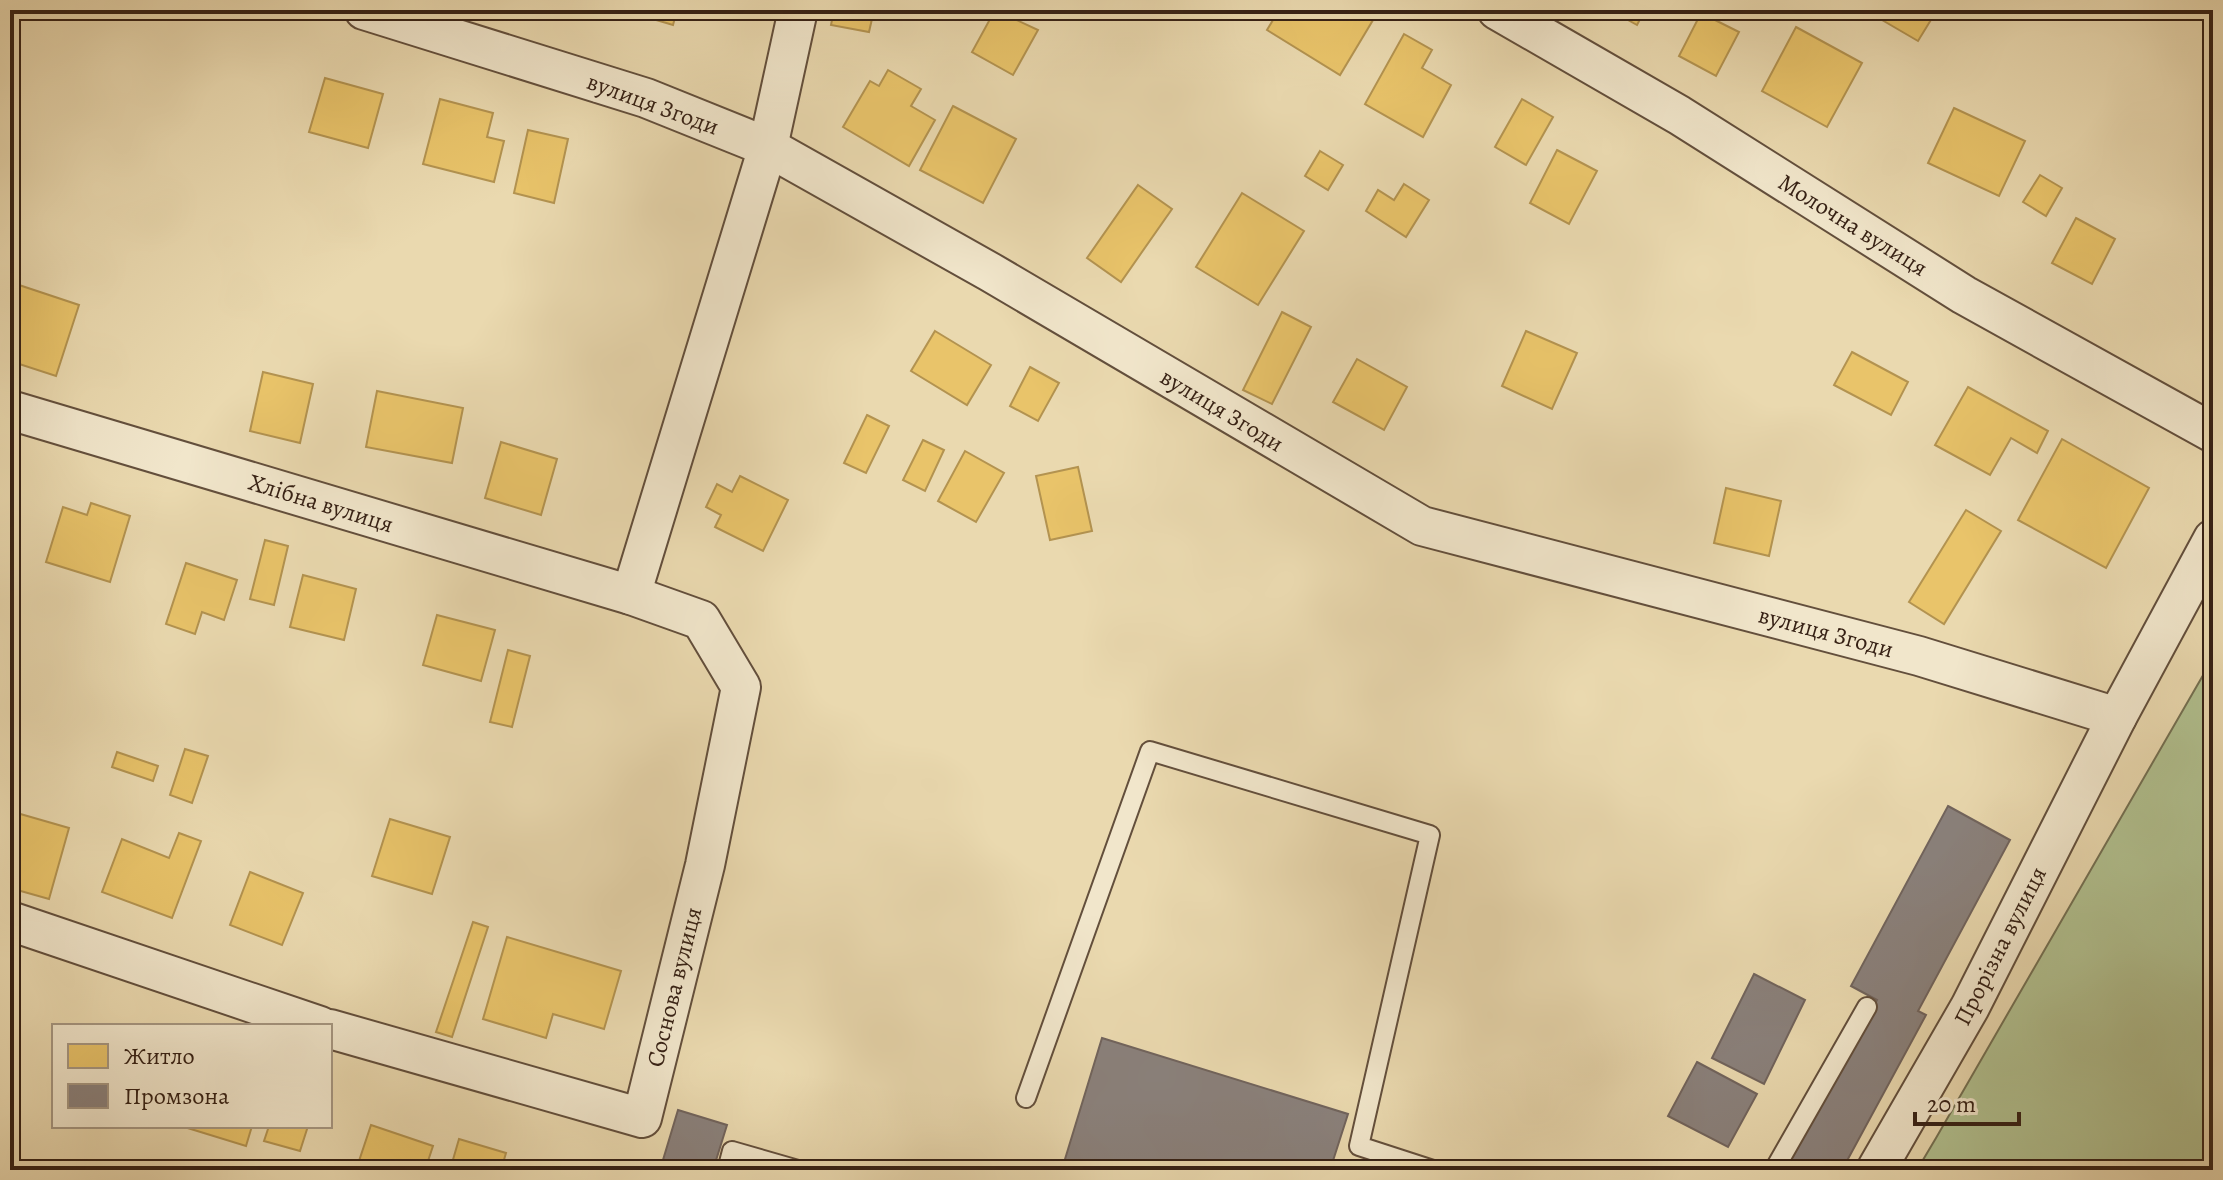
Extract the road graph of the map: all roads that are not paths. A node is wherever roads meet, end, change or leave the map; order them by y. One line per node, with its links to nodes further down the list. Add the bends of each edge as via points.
1 (364, 10): 4 (street, вулиця Згоди, via 646,98)
2 (798, 10): 4 (street)
3 (1497, 10): 6 (street, Молочна вулиця, via 1679,115 1964,295)
4 (768, 147): 8 (street); 9 (street, вулиця Згоди, via 1422,526 1919,656)
5 (10, 410): 8 (street, Хлібна вулиця)
6 (2213, 433)
7 (2213, 539): 9 (street, Прорізна вулиця)
8 (631, 595): 13 (street, Соснова вулиця, via 701,620 741,687 705,865 642,1118)
9 (2117, 717): 19 (street, Прорізна вулиця, via 1970,1007)
10 (10, 921): 12 (street)
11 (1867, 1007): 18 (lane)
12 (314, 1024)
13 (332, 1030)
14 (1026, 1098): 17 (lane, via 1150,751 1430,835 1359,1146)
15 (727, 1170): 16 (lane, via 732,1151)
16 (798, 1170)
17 (1433, 1170)
18 (1774, 1170)
19 (1876, 1170)

